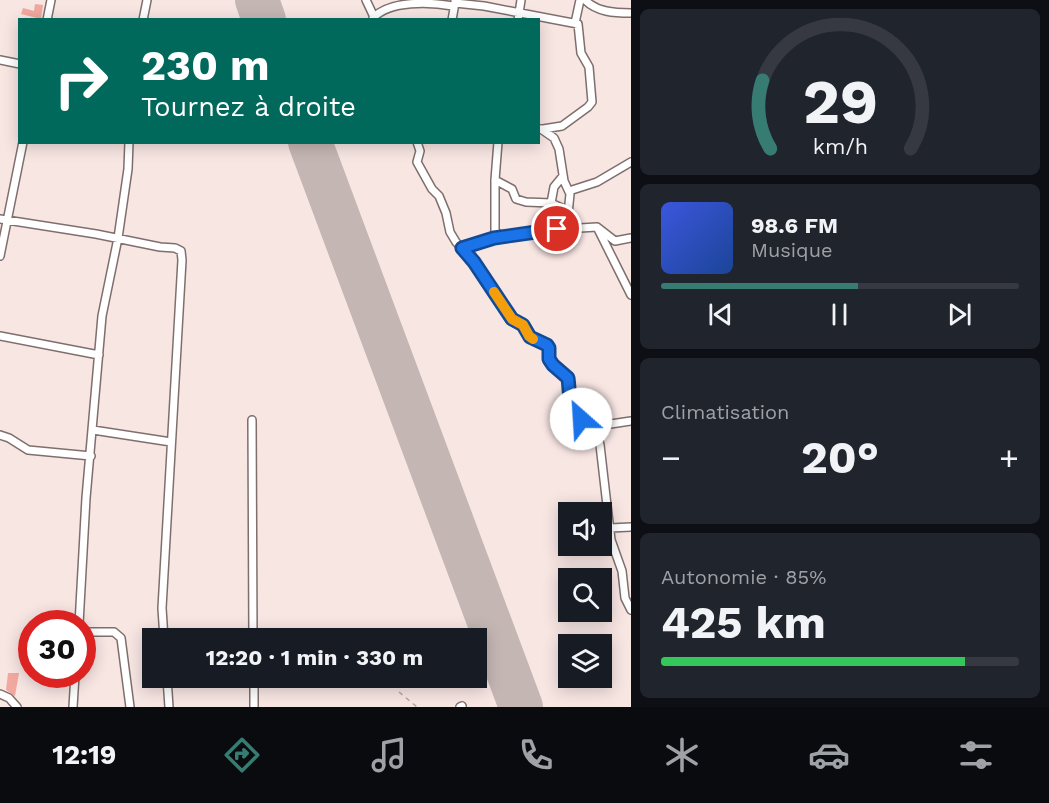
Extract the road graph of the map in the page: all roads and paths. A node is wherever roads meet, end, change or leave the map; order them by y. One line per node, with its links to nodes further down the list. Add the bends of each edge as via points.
1 (51, 0): 10 (street)
2 (147, 0): 11 (street)
3 (366, 0): 12 (street)
4 (520, 0): 9 (street)
5 (580, 0): 17 (street)
6 (585, 0): 8 (street, via 612,13)
7 (454, 3): 9 (street, via 484,6); 13 (street, via 399,5 379,11); 14 (street)
8 (630, 13)
9 (518, 16): 15 (street)
10 (47, 18)
11 (143, 18)
12 (374, 18)
13 (375, 18)
14 (452, 18)
15 (534, 18)
16 (540, 19): 17 (street)
17 (575, 23): 20 (street, via 579,27 580,53 590,68 592,102 562,126)
18 (0, 60): 19 (street)
19 (18, 64)
20 (541, 129): 26 (street, via 557,142)
21 (22, 144): 32 (street)
22 (129, 144): 36 (street)
23 (418, 144): 38 (street, via 417,162 438,196 450,232)
24 (498, 144): 27 (street)
25 (630, 162): 28 (street, via 597,182)
26 (563, 176): 28 (street); 29 (street, via 554,187)
27 (495, 180): 29 (street, via 512,189 516,199); 35 (street)
28 (569, 191): 30 (street)
29 (551, 203): 30 (street)
30 (568, 211): 33 (street)
31 (0, 219): 32 (street)
32 (8, 221): 36 (street); 39 (street)
33 (572, 226): 34 (street); 35 (street)
34 (597, 227): 37 (street, via 615,241); 40 (street)
35 (497, 235): 38 (street)
36 (118, 238): 42 (street, via 102,316); 48 (street, via 181,251)
37 (630, 238)
38 (462, 248): 45 (street, via 512,319 523,325 530,337 547,345 549,359 568,378 568,394 577,417 592,418)
39 (0, 256)
40 (630, 295)
41 (0, 336): 42 (street)
42 (99, 355): 46 (street)
43 (252, 420): 58 (street)
44 (630, 421): 45 (street)
45 (595, 423): 50 (street)
46 (93, 430): 48 (street); 49 (street)
47 (0, 435): 49 (street, via 25,449)
48 (171, 442): 57 (street)
49 (91, 456): 55 (street)
50 (606, 502)
51 (630, 527): 52 (street)
52 (612, 528)
53 (612, 543): 54 (street)
54 (627, 587): 56 (street)
55 (80, 610)
56 (630, 610)
57 (163, 628)
58 (253, 628)
59 (96, 632): 67 (street, via 114,632 121,638)
60 (74, 688): 66 (street)
61 (168, 688): 68 (street)
62 (254, 688): 69 (street)
63 (399, 692): 70 (path)
64 (0, 694): 65 (street)
65 (17, 707)
66 (73, 707)
67 (130, 707)
68 (169, 707)
69 (254, 707)
70 (417, 707)

